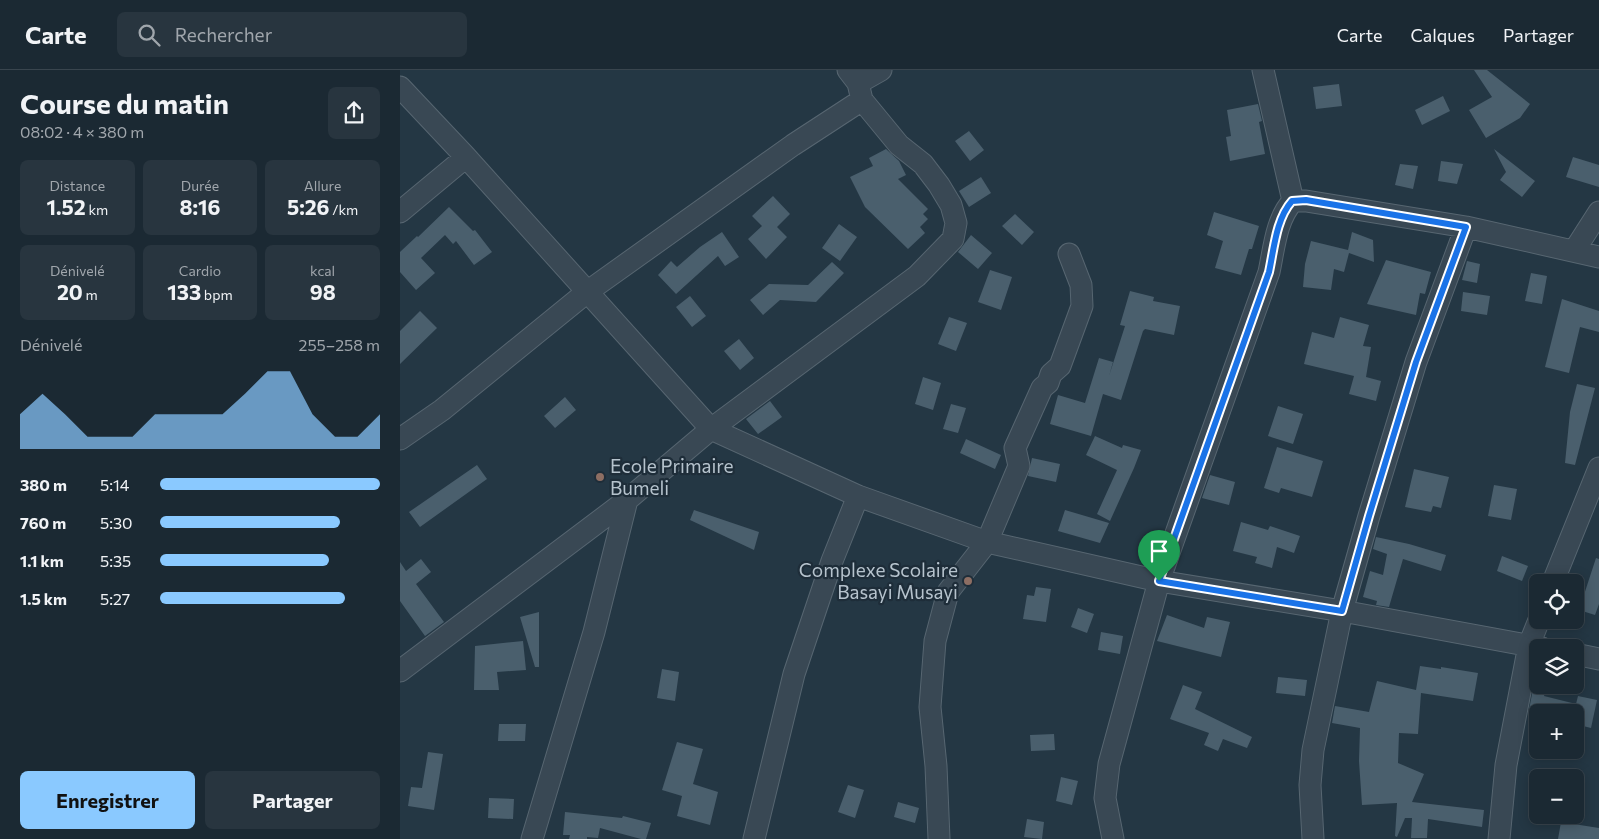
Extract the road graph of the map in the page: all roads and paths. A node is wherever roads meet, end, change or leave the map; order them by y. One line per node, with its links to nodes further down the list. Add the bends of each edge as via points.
1 (881, 70): 3 (street)
2 (1263, 70): 6 (street)
3 (856, 85): 13 (street, via 793,145); 14 (street, via 899,145 923,164 939,185 951,205 956,222 953,239 917,276)
4 (400, 87): 5 (street)
5 (466, 157): 7 (street); 13 (street)
6 (1292, 201): 9 (street, via 1306,200); 21 (street, via 1286,209 1269,272)
7 (400, 212)
8 (1599, 212): 10 (street)
9 (1466, 227): 10 (street); 22 (street, via 1416,362)
10 (1574, 251): 12 (street)
11 (1069, 254): 19 (street, via 1080,285 1082,306 1060,366 1042,388 1015,448 1019,466)
12 (1599, 257)
13 (587, 292): 14 (street); 15 (street, via 442,410)
14 (711, 429): 17 (street); 18 (street)
15 (400, 439)
16 (1599, 468): 20 (street)
17 (858, 496): 19 (street); 29 (street, via 794,674)
18 (627, 500): 26 (street); 28 (street, via 594,632)
19 (987, 542): 21 (street); 30 (street, via 948,592 935,641 930,707)
20 (1556, 574)
21 (1159, 581): 22 (street); 31 (street, via 1110,764 1105,798)
22 (1342, 611): 23 (street); 32 (street, via 1313,750 1310,784)
23 (1529, 645)
24 (1584, 656): 25 (street)
25 (1599, 659)
26 (403, 663)
27 (1529, 674): 33 (street, via 1506,765)
28 (532, 839)
29 (754, 839)
30 (939, 839)
31 (1113, 839)
32 (1313, 839)
33 (1499, 839)

